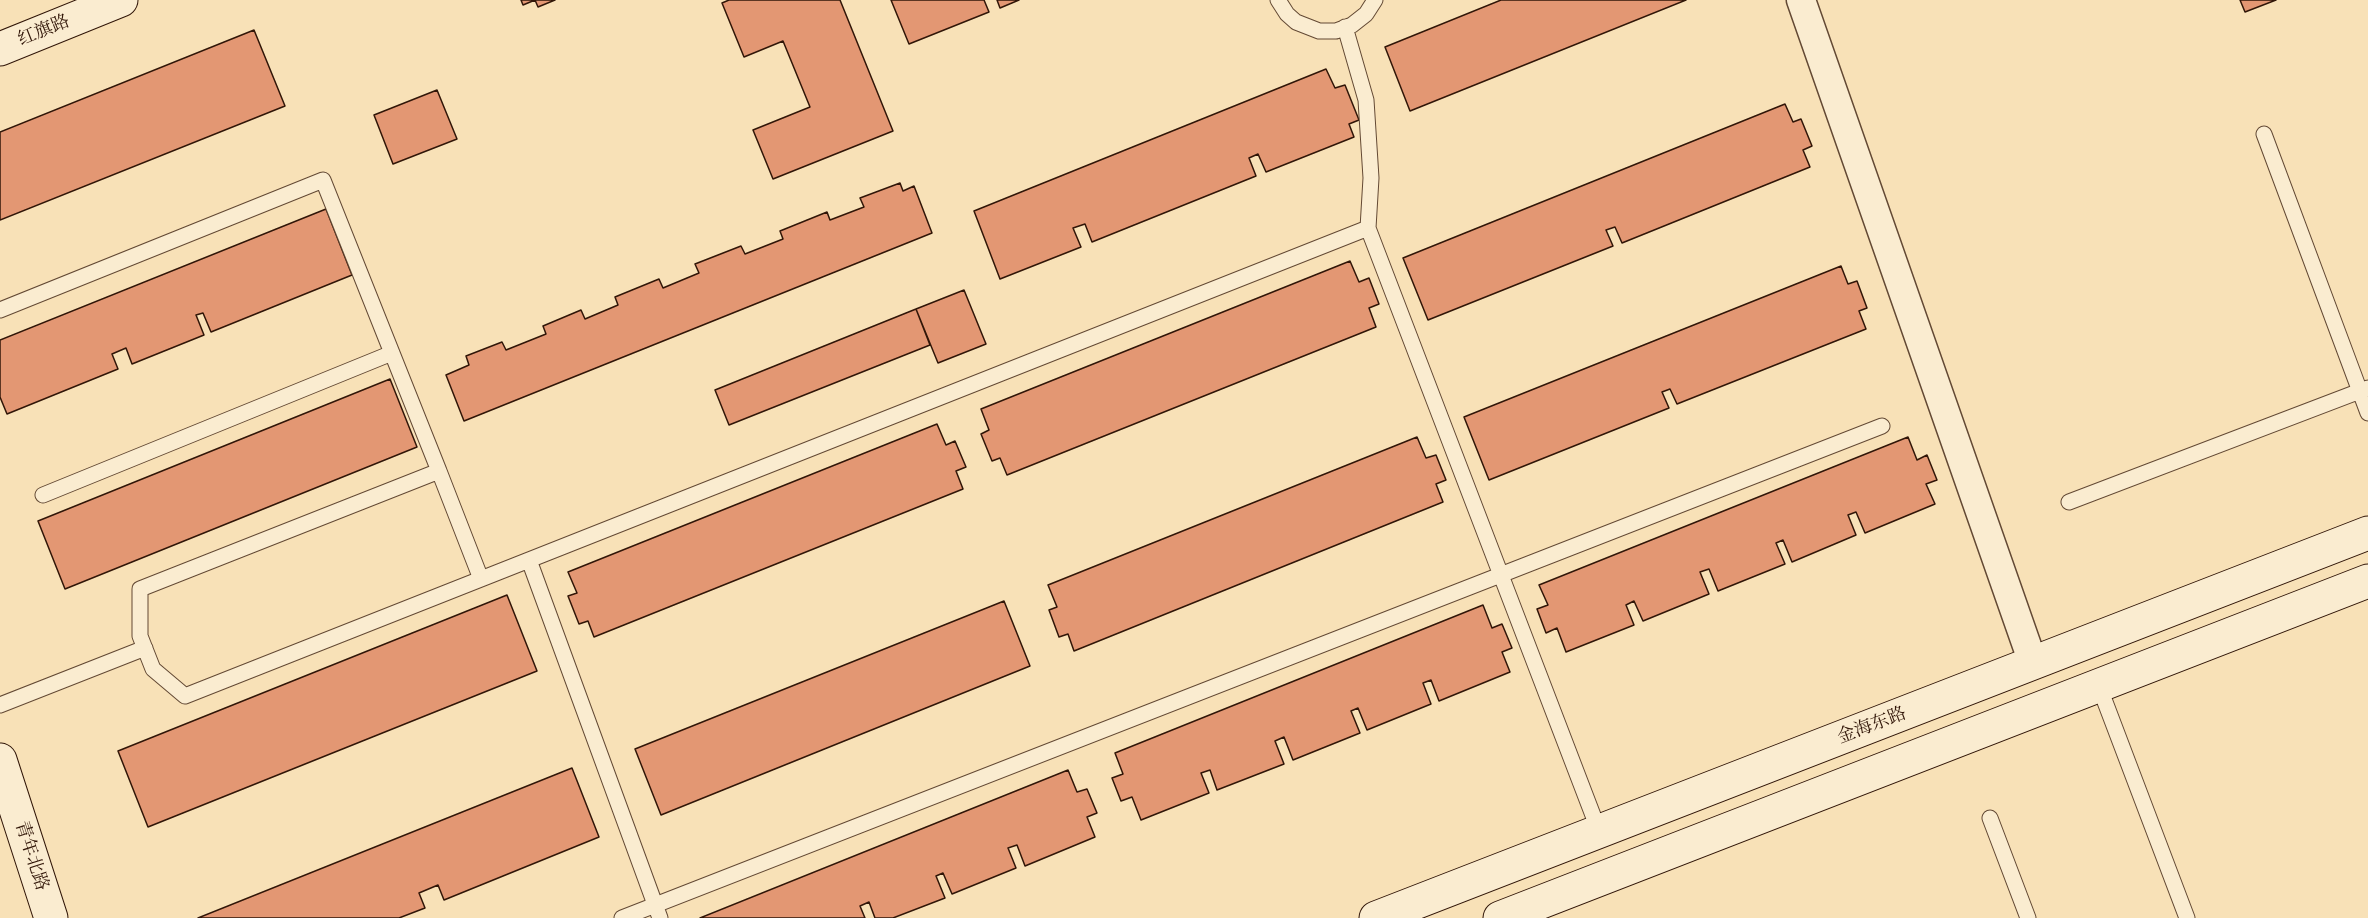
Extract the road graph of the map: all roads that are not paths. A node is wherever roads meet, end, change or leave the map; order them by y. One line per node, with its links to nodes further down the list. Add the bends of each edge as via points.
1 (121, 0): 6 (main road, 红旗路)
2 (1278, 0): 5 (lane, via 1287,14 1307,28 1336,31)
3 (1375, 0): 5 (lane, via 1366,14)
4 (1801, 0): 23 (street)
5 (1345, 27): 8 (lane, via 1366,100 1371,178)
6 (0, 49)
7 (2264, 134): 11 (lane)
8 (1368, 228): 18 (lane); 19 (lane)
9 (0, 310): 10 (lane, via 323,180)
10 (392, 354): 14 (lane); 15 (lane)
11 (2364, 390): 12 (lane); 16 (lane)
12 (2368, 412)
13 (1882, 426): 19 (lane)
14 (439, 471): 20 (lane); 22 (lane, via 140,589 140,636)
15 (42, 495)
16 (2069, 502)
17 (2368, 533): 23 (main road, 金海东路)
18 (529, 560): 20 (lane); 29 (lane)
19 (1501, 575): 28 (lane); 29 (lane)
20 (481, 579): 22 (lane, via 186,696 153,669)
21 (2368, 581): 24 (main road)
22 (145, 648): 25 (lane)
23 (2034, 663): 28 (main road, 金海东路)
24 (2099, 686): 33 (main road); 35 (lane)
25 (0, 705)
26 (0, 760): 30 (main road, 青年北路)
27 (1990, 818): 34 (lane)
28 (1599, 831): 32 (main road, 金海东路)
29 (658, 911): 31 (lane)
30 (51, 918)
31 (622, 918)
32 (1376, 918)
33 (1500, 918)
34 (2028, 918)
35 (2187, 918)

